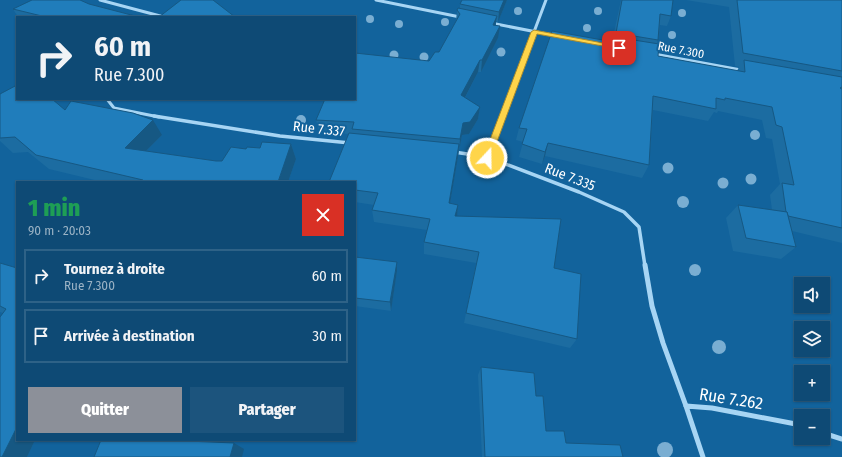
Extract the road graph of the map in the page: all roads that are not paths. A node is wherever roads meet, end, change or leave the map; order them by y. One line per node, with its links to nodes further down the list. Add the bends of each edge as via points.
1 (100, 0): 5 (street)
2 (376, 0): 7 (street)
3 (546, 0): 9 (street)
4 (169, 12): 6 (street)
5 (160, 16)
6 (165, 16)
7 (468, 18)
8 (490, 23): 9 (street)
9 (534, 32): 10 (street); 16 (street)
10 (565, 38)
11 (650, 53): 12 (street, Rue 7.300)
12 (742, 70)
13 (108, 100): 14 (street, Rue 7.337, via 114,108 175,120 280,136)
14 (358, 144)
15 (448, 152): 16 (street)
16 (487, 158): 17 (street, Rue 7.335, via 579,192 624,212 639,227 652,306)
17 (686, 406): 18 (street, Rue 7.262, via 712,408); 21 (street, Rue 7.262)
18 (794, 424)
19 (830, 435): 20 (street)
20 (842, 439)
21 (702, 457)

